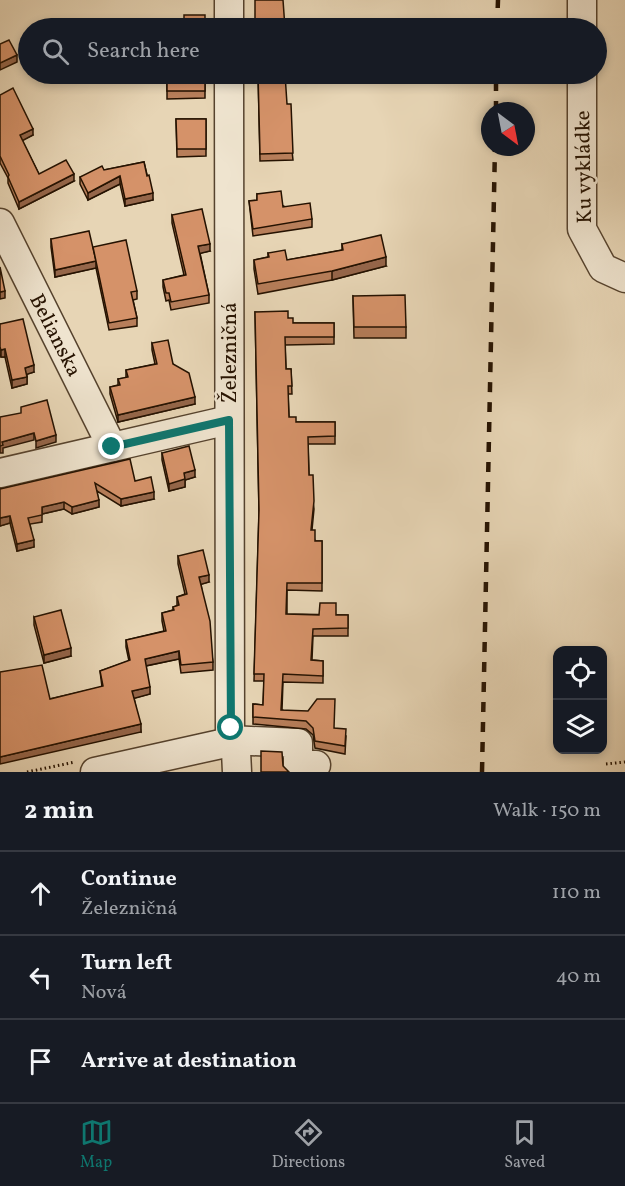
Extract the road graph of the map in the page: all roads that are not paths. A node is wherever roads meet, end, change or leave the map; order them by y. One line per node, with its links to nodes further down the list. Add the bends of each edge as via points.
1 (230, 0): 3 (street)
2 (582, 0): 4 (street)
3 (230, 18)
4 (582, 18)
5 (230, 84): 9 (street, Železničná)
6 (582, 84): 8 (street, Ku vykládke, via 582,229 603,268)
7 (0, 223): 10 (street, Belianska)
8 (625, 278)
9 (229, 420): 10 (street); 12 (street, Železničná)
10 (112, 447): 11 (street)
11 (0, 473)
12 (230, 740): 13 (street, via 298,742 298,765); 14 (street); 15 (street, Železničná, via 236,751)
13 (316, 765)
14 (95, 772)
15 (237, 772)

